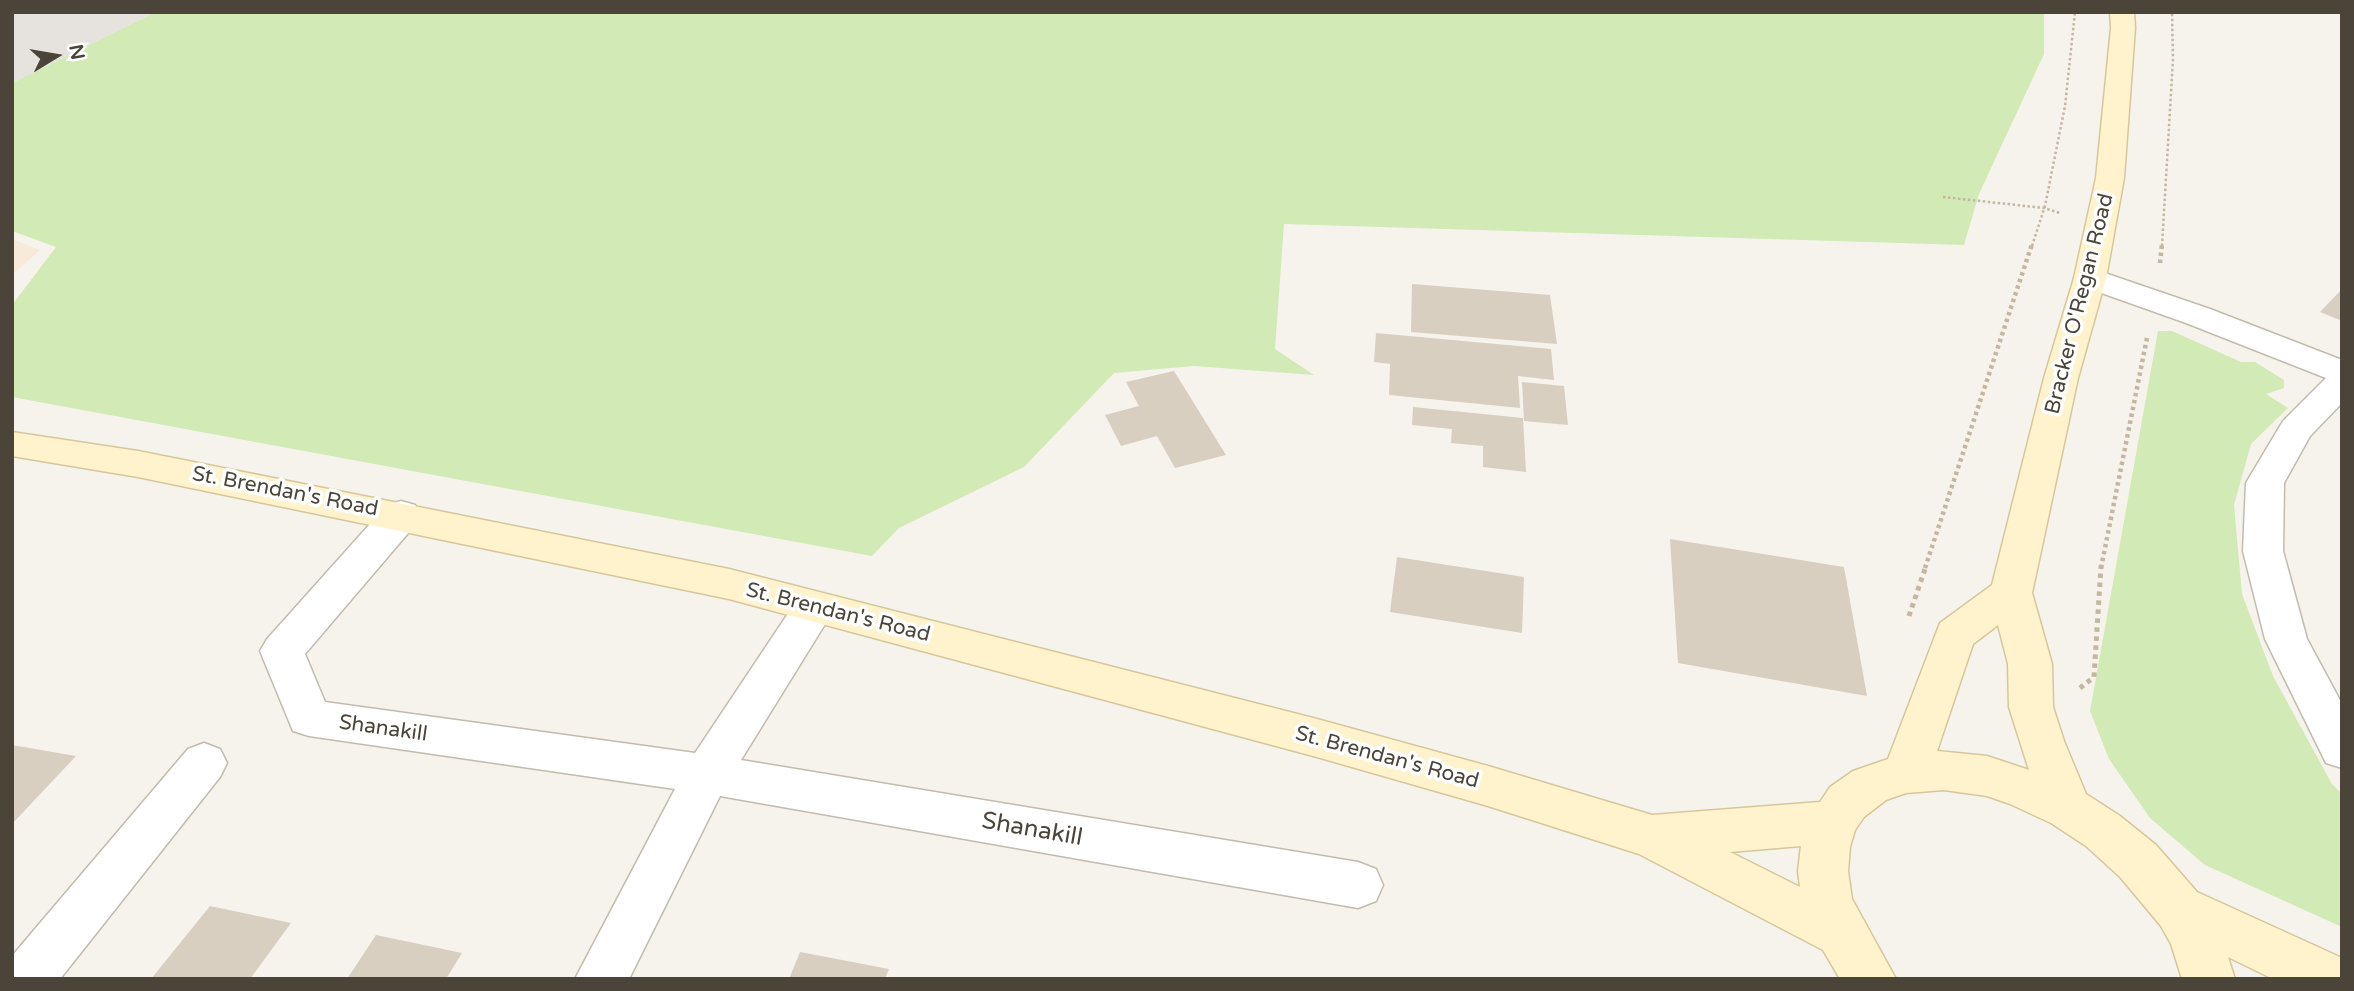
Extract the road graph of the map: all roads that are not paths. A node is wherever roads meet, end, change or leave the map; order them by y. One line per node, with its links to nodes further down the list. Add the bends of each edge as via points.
1 (2122, 12): 2 (main road, Bracker O'Regan Road, via 2110,178)
2 (2090, 278): 3 (street); 7 (main road, Bracker O'Regan Road, via 2061,378)
3 (2342, 372)
4 (2342, 382): 9 (street, via 2296,429 2265,483 2263,551 2286,639)
5 (12, 444): 6 (main road, St. Brendan's Road)
6 (401, 516): 8 (main road, St. Brendan's Road, via 729,584); 12 (street, Shanakill, via 282,651 309,718)
7 (2011, 593): 11 (main road, via 1955,635); 13 (main road, Bracker O'Regan Road, via 2029,664 2031,707)
8 (814, 608): 12 (street); 15 (main road, St. Brendan's Road, via 1317,738)
9 (2342, 749)
10 (204, 763): 19 (street)
11 (1906, 773): 13 (main road, via 1944,770 1987,776); 14 (main road, via 1870,785 1847,802)
12 (707, 774): 16 (street, Shanakill); 20 (street)
13 (2068, 808): 17 (main road, via 2138,861)
14 (1833, 822): 15 (main road); 18 (main road, via 1824,871 1828,899)
15 (1652, 837): 18 (main road)
16 (1358, 885)
17 (2179, 909): 22 (main road, via 2194,936); 23 (main road)
18 (1841, 933): 21 (main road)
19 (27, 979)
20 (601, 979)
21 (1870, 979)
22 (2208, 979)
23 (2330, 979)

